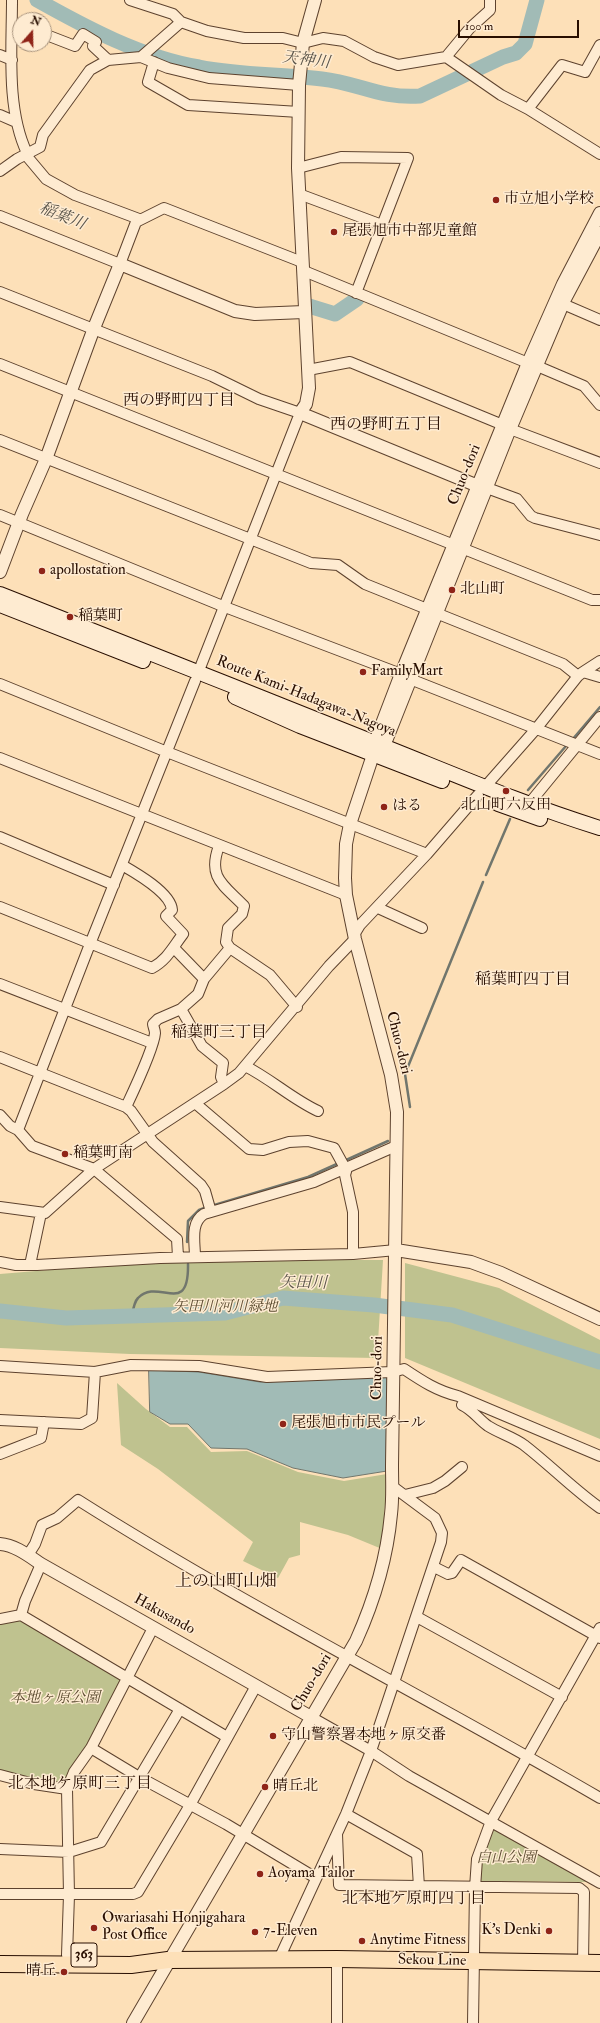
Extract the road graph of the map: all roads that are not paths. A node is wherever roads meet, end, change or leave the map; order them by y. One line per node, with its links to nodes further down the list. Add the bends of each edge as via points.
1 (12, 0): 5 (street)
2 (130, 0): 6 (street, via 173,14)
3 (316, 0): 8 (street)
4 (490, 0): 13 (street, via 490,10 470,28)
5 (14, 12)
6 (181, 22): 8 (street, via 244,38 283,38); 12 (street)
7 (52, 37): 15 (street, via 75,46 83,34 96,42 93,46)
8 (303, 43): 13 (street, via 324,38 344,41 398,66); 17 (street)
9 (600, 45): 18 (street, via 585,72 562,65)
10 (13, 52): 14 (street)
11 (0, 55): 14 (street)
12 (141, 57): 15 (street); 16 (street)
13 (446, 57): 18 (street, via 501,95)
14 (12, 60): 21 (street)
15 (108, 60): 22 (street, via 90,70 43,135 40,147)
16 (154, 62): 17 (street, via 188,74 209,78); 19 (street, via 148,82 188,105)
17 (299, 85): 19 (street)
18 (528, 109): 23 (street)
19 (299, 112): 24 (street)
20 (0, 115): 21 (street)
21 (16, 122): 22 (street)
22 (26, 154): 25 (street); 29 (street, via 46,179 75,195)
23 (600, 154)
24 (298, 168): 26 (street); 30 (street, via 341,157 408,158)
25 (0, 171)
26 (299, 194): 30 (street); 33 (street)
27 (600, 213): 41 (street, Chuo-dori, via 563,284)
28 (0, 216): 32 (street)
29 (139, 219): 32 (street); 33 (street, via 164,208)
30 (382, 225): 35 (street)
31 (600, 233): 36 (street, Chuo-dori)
32 (120, 264): 37 (street, via 236,311 249,314); 39 (street)
33 (303, 267): 35 (street); 37 (street)
34 (0, 292): 39 (street)
35 (356, 292): 41 (street)
36 (563, 304): 38 (street); 41 (street, Chuo-dori)
37 (304, 312): 42 (street)
38 (600, 320)
39 (94, 328): 43 (street); 45 (street, via 212,376 259,399)
40 (0, 364): 43 (street)
41 (532, 364): 44 (street, via 584,386); 46 (street, Chuo-dori)
42 (308, 370): 45 (street, via 309,388 306,404); 46 (street, via 350,362)
43 (71, 392): 48 (street); 50 (street)
44 (600, 405)
45 (300, 413): 50 (street); 51 (street)
46 (506, 427): 49 (street); 51 (street, Chuo-dori)
47 (0, 440): 48 (street)
48 (46, 459): 53 (street); 55 (street)
49 (600, 463)
50 (277, 474): 55 (street); 56 (street)
51 (482, 487): 54 (street, via 517,499 535,518); 56 (street, Chuo-dori)
52 (0, 515): 53 (street)
53 (18, 523): 57 (street); 61 (street)
54 (600, 535)
55 (252, 539): 61 (street); 62 (street, via 311,563 338,565 365,584)
56 (458, 546): 59 (street, via 592,600); 62 (street, Chuo-dori)
57 (0, 572)
58 (0, 594): 66 (main road, Route Kami-Hadagawa-Nagoya)
59 (600, 600)
60 (0, 605): 66 (main road, Route Kami-Hadagawa-Nagoya)
61 (225, 607): 65 (street); 66 (street)
62 (432, 611): 64 (street, via 563,664); 65 (street, Chuo-dori)
63 (600, 661): 64 (street)
64 (580, 674): 67 (street); 70 (street)
65 (405, 676): 70 (street); 72 (street, Chuo-dori)
66 (197, 677): 72 (main road, Route Kami-Hadagawa-Nagoya); 73 (street)
67 (600, 677)
68 (0, 684): 73 (street)
69 (600, 717): 71 (street)
70 (536, 729): 71 (street); 76 (street)
71 (576, 745): 74 (street); 77 (street)
72 (377, 748): 76 (main road, Route Kami-Hadagawa-Nagoya); 79 (street, Chuo-dori)
73 (167, 752): 78 (street); 79 (street)
74 (600, 754)
75 (0, 758): 78 (street)
76 (481, 792): 77 (main road, Route Kami-Hadagawa-Nagoya); 82 (main road, Route Kami-Hadagawa-Nagoya, via 521,812); 84 (street)
77 (528, 805): 80 (main road, Route Kami-Hadagawa-Nagoya)
78 (142, 816): 83 (street); 85 (street)
79 (350, 824): 84 (street); 87 (street, Chuo-dori, via 344,878)
80 (600, 828)
81 (0, 837): 86 (street)
82 (600, 838)
83 (219, 846): 87 (street); 94 (street, via 213,864 216,875 244,906 242,914 226,932 226,942)
84 (427, 854): 89 (street)
85 (122, 865): 86 (street); 93 (street, via 156,887 172,906 172,910 166,916 183,934)
86 (114, 885): 92 (street)
87 (346, 895): 91 (street, Chuo-dori)
88 (0, 907): 92 (street)
89 (378, 908): 90 (street); 91 (street, via 360,925)
90 (422, 928)
91 (355, 937): 97 (street); 111 (street, Chuo-dori, via 391,1075 397,1112)
92 (90, 944): 93 (street, via 152,968); 99 (street)
93 (174, 948): 95 (street)
94 (230, 948): 95 (street); 97 (street, via 270,975)
95 (204, 978): 98 (street, via 198,994)
96 (0, 984): 99 (street)
97 (296, 1006): 102 (street)
98 (181, 1009): 100 (street, via 152,1024 155,1033); 104 (street, via 202,1046 224,1063 221,1077)
99 (65, 1010): 100 (street); 103 (street)
100 (152, 1043): 106 (street, via 138,1083)
101 (0, 1057): 103 (street)
102 (245, 1066): 104 (street); 107 (street, via 273,1082 296,1100)
103 (40, 1073): 106 (street); 109 (street)
104 (224, 1084): 105 (street)
105 (196, 1103): 110 (street); 112 (street, via 249,1149 263,1150 289,1142 308,1141 334,1148)
106 (126, 1107): 110 (street, via 131,1110)
107 (318, 1111)
108 (0, 1115): 109 (street, via 10,1126)
109 (18, 1130): 113 (street, via 32,1146)
110 (148, 1135): 113 (street); 115 (street, via 201,1185)
111 (396, 1146): 112 (street); 117 (street, Chuo-dori)
112 (344, 1165): 115 (street, via 314,1182); 118 (street, via 354,1224)
113 (94, 1169): 116 (street, via 45,1213); 119 (street, via 177,1240)
114 (0, 1208): 116 (street)
115 (210, 1208): 120 (street, via 196,1221)
116 (41, 1213): 122 (street)
117 (396, 1253): 118 (street); 123 (street, via 477,1264 547,1293); 126 (street, Chuo-dori)
118 (353, 1254): 120 (street)
119 (178, 1257): 120 (street); 122 (street)
120 (195, 1257)
121 (0, 1262): 122 (street)
122 (30, 1265)
123 (600, 1320)
124 (0, 1366): 125 (street)
125 (95, 1372): 126 (street, via 131,1365 199,1366 268,1377); 129 (street, via 92,1418 81,1424)
126 (392, 1372): 127 (street, via 404,1369); 133 (street, Chuo-dori)
127 (442, 1392): 131 (street, via 458,1396); 135 (street, via 447,1398 472,1409 477,1417 489,1426 524,1444 578,1493)
128 (0, 1420): 129 (street)
129 (44, 1422): 130 (street, via 41,1438)
130 (0, 1454)
131 (600, 1456)
132 (462, 1467): 134 (street, via 432,1488)
133 (392, 1486): 134 (street); 145 (street, Chuo-dori, via 386,1552 368,1611)
134 (405, 1495): 139 (street, via 427,1510 439,1524 441,1542)
135 (600, 1508)
136 (0, 1544): 137 (street, Hakusando)
137 (28, 1555): 138 (street, Hakusando); 145 (street, via 42,1525 58,1518 78,1500 150,1545)
138 (41, 1564): 140 (street); 143 (street, Hakusando)
139 (434, 1567): 141 (street); 144 (street, via 448,1574 452,1573 461,1560)
140 (21, 1615): 142 (street); 146 (street)
141 (417, 1617): 147 (street); 149 (street)
142 (0, 1619)
143 (153, 1628): 146 (street); 148 (street, Hakusando)
144 (599, 1634): 149 (street)
145 (347, 1656): 147 (street); 151 (street, Chuo-dori)
146 (127, 1678): 150 (street); 153 (street)
147 (395, 1683): 154 (street); 155 (street)
148 (256, 1686): 151 (street, Hakusando); 152 (street)
149 (562, 1697): 155 (street)
150 (180, 1709): 152 (street); 157 (street)
151 (311, 1717): 154 (street); 164 (street, Chuo-dori)
152 (228, 1737): 160 (street)
153 (91, 1748): 157 (street); 158 (street, via 74,1772)
154 (371, 1751): 161 (street); 162 (street, via 409,1776)
155 (528, 1756): 159 (street); 162 (street)
156 (0, 1775): 158 (street)
157 (139, 1777): 160 (street); 166 (street, via 101,1842)
158 (67, 1789): 166 (street)
159 (600, 1798)
160 (190, 1805): 164 (street, via 226,1824); 172 (street, via 138,1892)
161 (346, 1814): 163 (street); 169 (street, via 417,1854)
162 (491, 1821): 168 (street); 170 (street, via 477,1858)
163 (337, 1832): 167 (street); 169 (street, via 339,1885)
164 (242, 1836): 167 (street); 176 (street, Chuo-dori)
165 (0, 1849): 166 (street)
166 (68, 1852): 172 (street)
167 (316, 1878): 177 (street)
168 (600, 1884)
169 (419, 1887): 170 (street)
170 (475, 1888): 178 (street); 179 (street, via 579,1888 584,1892)
171 (0, 1894): 172 (street)
172 (69, 1895): 174 (street)
173 (0, 1955): 174 (highway, Sekou Line / 363)
174 (67, 1955): 176 (highway, Sekou Line / 363, via 135,1954)
175 (337, 1959): 177 (highway, Sekou Line / 363); 178 (highway, Sekou Line / 363); 183 (street)
176 (168, 1960): 177 (highway, Sekou Line / 363); 181 (highway, Sekou Line / 363, via 131,1965); 182 (street, Chuo-dori)
177 (279, 1960)
178 (474, 1962): 179 (highway, Sekou Line / 363); 184 (street)
179 (583, 1963): 180 (highway, Sekou Line / 363)
180 (600, 1963)
181 (0, 1964)
182 (133, 2023)
183 (337, 2023)
184 (473, 2023)

